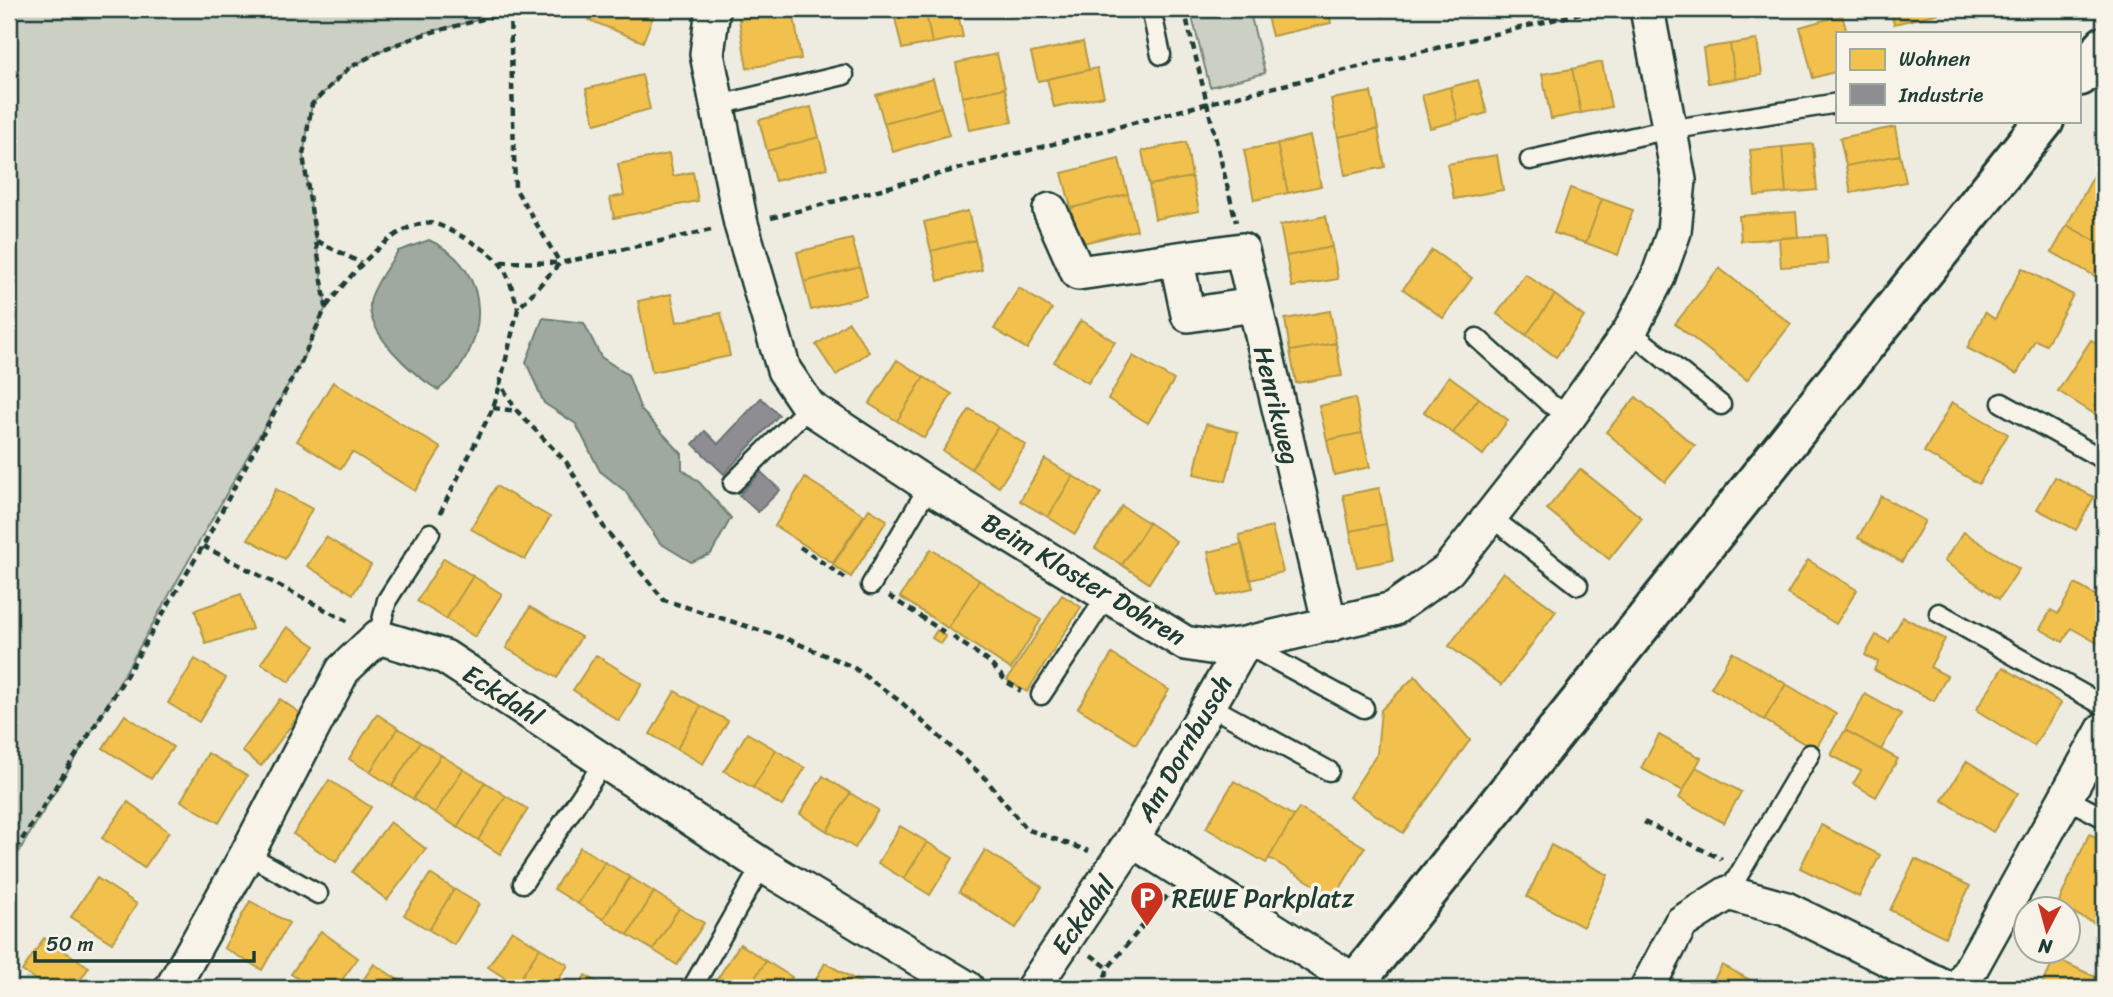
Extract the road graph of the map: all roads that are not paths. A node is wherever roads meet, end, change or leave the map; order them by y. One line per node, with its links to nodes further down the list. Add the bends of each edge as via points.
1 (713, 9): 9 (street, Beim Kloster Dohren, via 707,54)
2 (1151, 9): 5 (lane)
3 (1647, 9): 11 (street, Beim Kloster Dohren)
4 (2104, 46): 6 (street)
5 (1161, 55)
6 (2082, 74)
7 (844, 75): 9 (lane)
8 (1836, 103): 11 (lane)
9 (715, 106): 20 (street, Beim Kloster Dohren, via 741,224 784,370)
10 (2043, 122): 50 (street)
11 (1671, 129): 12 (lane); 16 (street, Beim Kloster Dohren, via 1679,180 1674,232 1658,277)
12 (1530, 160)
13 (1050, 210): 14 (street, via 1078,273)
14 (1177, 262): 15 (street, via 1188,315); 15 (street, Henrikweg, via 1242,250)
15 (1253, 305): 31 (street, Henrikweg)
16 (1630, 331): 19 (lane); 21 (street, Beim Kloster Dohren)
17 (1477, 338): 21 (lane, via 1550,404)
18 (2002, 403): 22 (lane)
19 (1721, 405)
20 (809, 407): 23 (lane); 24 (street, Beim Kloster Dohren)
21 (1570, 415): 25 (street, Beim Kloster Dohren)
22 (2104, 460)
23 (733, 483)
24 (929, 486): 27 (lane); 29 (street, Beim Kloster Dohren)
25 (1491, 517): 28 (lane); 31 (street, Beim Kloster Dohren, via 1448,570 1393,609)
26 (430, 533): 32 (lane, via 387,600)
27 (871, 585)
28 (1578, 585)
29 (1107, 596): 33 (street, Beim Kloster Dohren, via 1185,643 1216,648); 34 (lane)
30 (1939, 613): 36 (lane)
31 (1330, 625): 33 (street, Beim Kloster Dohren)
32 (378, 637): 40 (street, Eckdahl, via 445,657); 45 (street, via 343,670)
33 (1244, 644): 35 (street, Am Dornbusch); 37 (lane)
34 (1041, 695)
35 (1208, 705): 41 (lane); 44 (street, Am Dornbusch)
36 (2104, 706)
37 (1364, 708)
38 (2104, 729): 42 (street)
39 (1810, 754): 47 (lane)
40 (604, 762): 46 (street, Eckdahl); 48 (lane)
41 (1329, 771)
42 (2066, 798): 43 (lane); 57 (street)
43 (2104, 818)
44 (1126, 851): 50 (street, Am Dornbusch); 54 (street, Eckdahl)
45 (247, 854): 49 (lane); 51 (street)
46 (762, 865): 52 (lane); 53 (street, Eckdahl)
47 (1735, 881): 55 (street, via 1681,923); 56 (street)
48 (523, 883)
49 (318, 894)
50 (1353, 985)
51 (172, 988)
52 (692, 988)
53 (967, 988)
54 (1032, 988)
55 (1647, 988)
56 (1947, 988)
57 (1961, 988)

